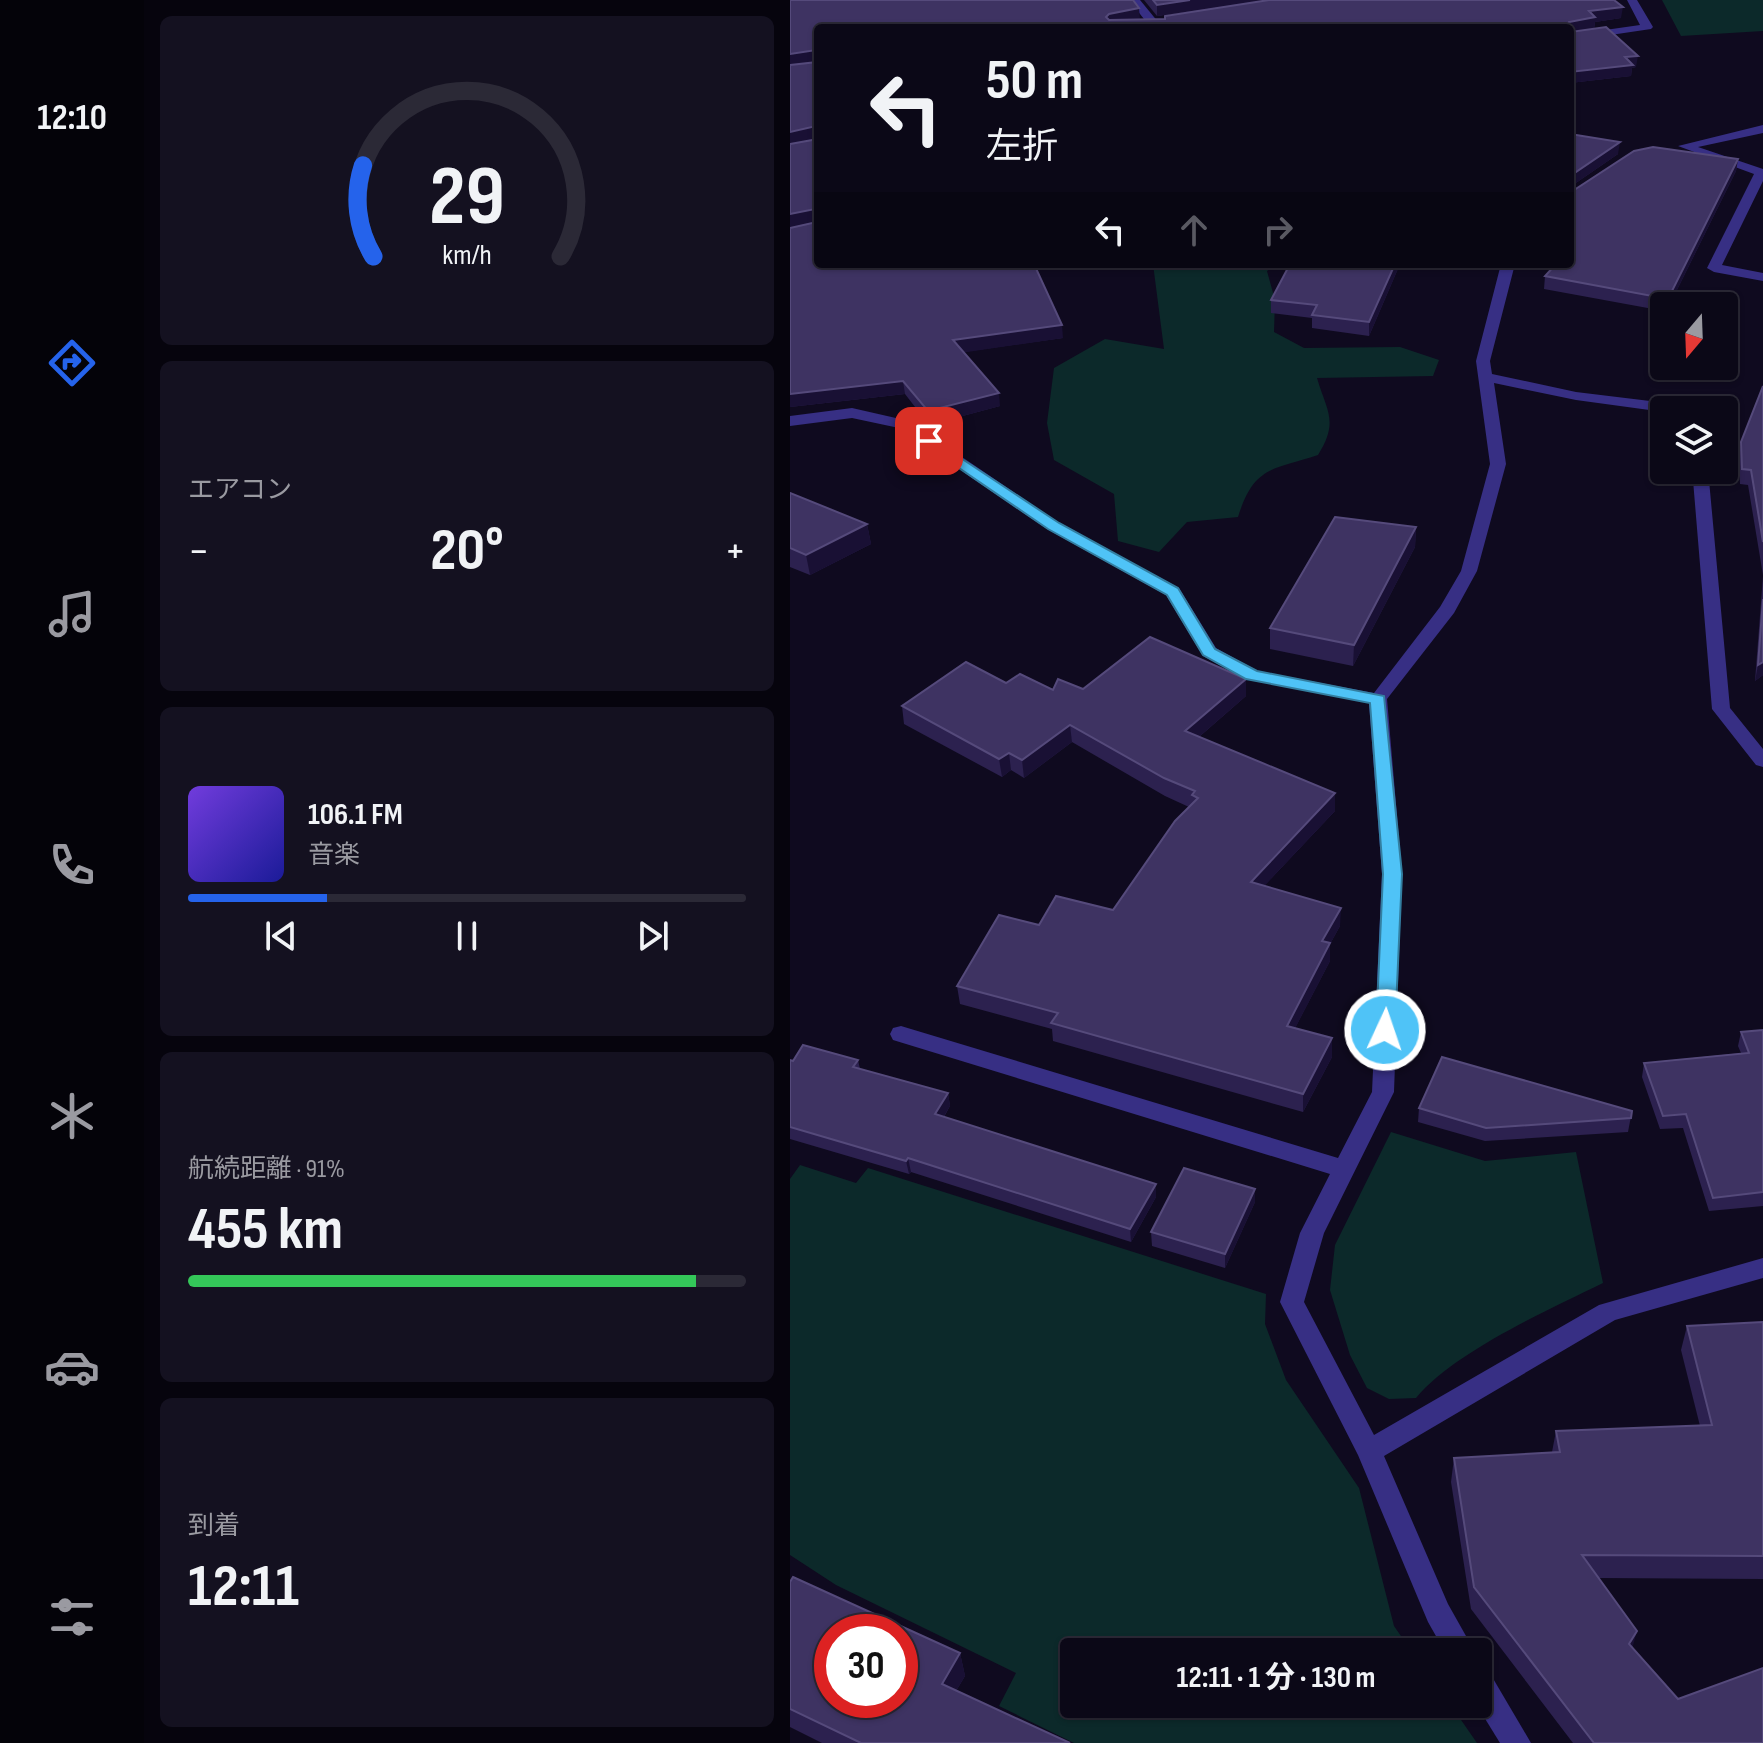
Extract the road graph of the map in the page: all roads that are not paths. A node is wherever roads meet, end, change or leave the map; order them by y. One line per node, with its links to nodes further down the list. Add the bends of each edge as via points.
1 (1134, 0): 3 (street)
2 (1632, 0): 4 (street, via 1647,27)
3 (1158, 24)
4 (1574, 37)
5 (1763, 129): 7 (street, via 1679,147 1761,172 1714,268)
6 (1507, 268): 8 (street, via 1483,361)
7 (1763, 277)
8 (1484, 377): 9 (street); 12 (street, via 1498,464 1469,571 1448,609)
9 (1650, 406)
10 (790, 421): 12 (street, via 852,413 904,424 1053,526 1173,592 1209,652 1252,675)
11 (1701, 484): 13 (street, via 1721,709)
12 (1378, 699): 15 (street, via 1392,874 1383,1092)
13 (1763, 761)
14 (901, 1034): 15 (street)
15 (1344, 1169): 17 (street, via 1312,1233 1292,1302)
16 (1763, 1268): 17 (street, via 1608,1312)
17 (1369, 1451): 18 (street)
18 (1453, 1638)
19 (1492, 1703): 20 (street)
20 (1516, 1743)

